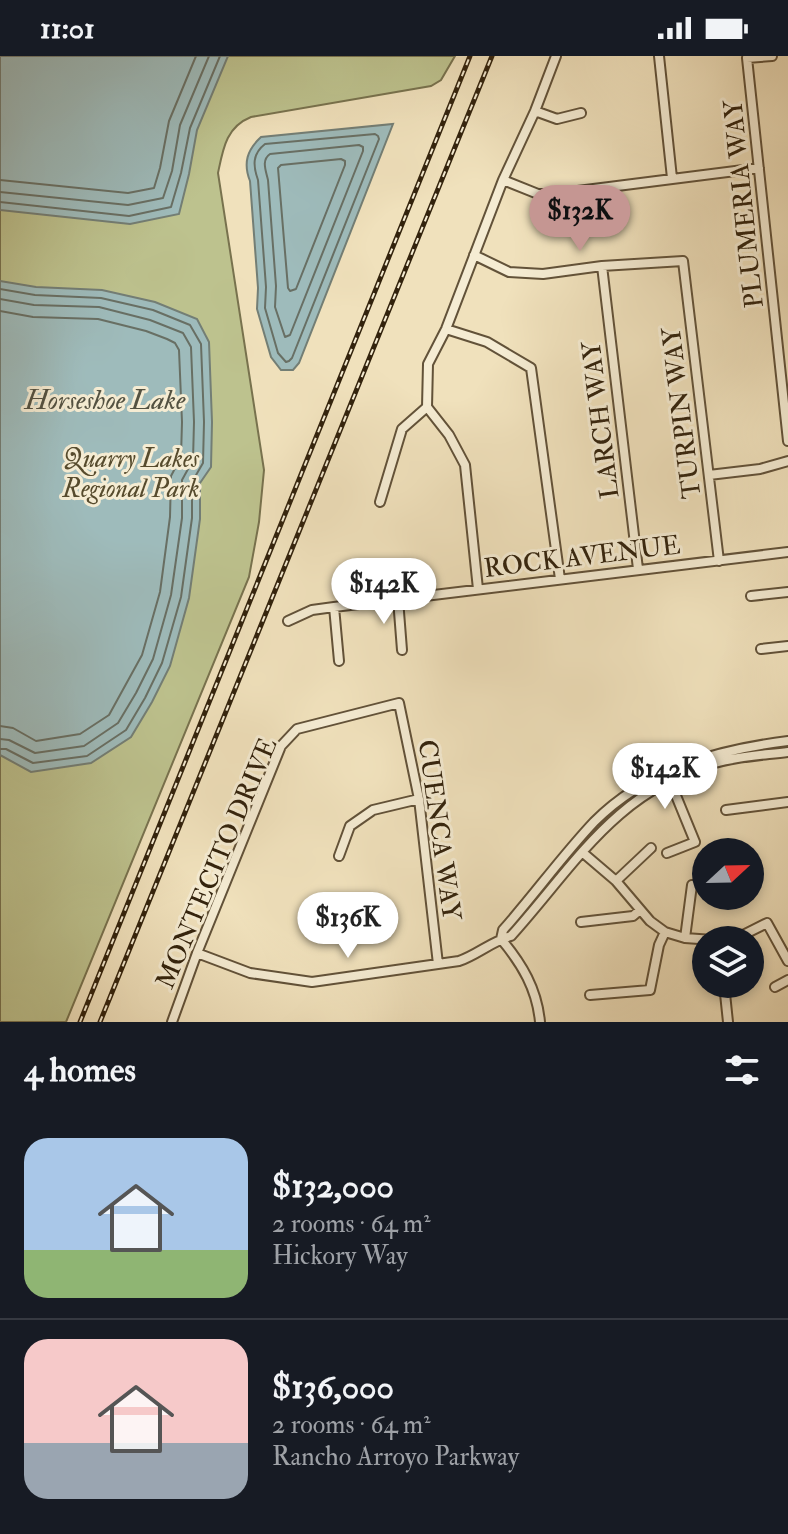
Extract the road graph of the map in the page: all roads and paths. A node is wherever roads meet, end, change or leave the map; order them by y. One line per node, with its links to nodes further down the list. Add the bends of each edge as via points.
1 (556, 56): 5 (street)
2 (659, 56): 8 (street)
3 (772, 56): 4 (street)
4 (747, 58): 7 (street, PLUMERIA WAY)
5 (535, 111): 6 (street, via 557,119); 9 (street)
6 (581, 113)
7 (759, 168): 8 (street); 14 (street, PLUMERIA WAY)
8 (672, 178): 9 (street, via 546,194)
9 (503, 180): 10 (street)
10 (474, 255): 11 (street, via 509,272 543,274); 12 (street)
11 (602, 266): 16 (street, TURPIN WAY, via 683,261); 20 (street, LARCH WAY)
12 (446, 329): 13 (street, via 428,364); 21 (street, via 487,342 531,368)
13 (427, 407): 17 (street, via 402,429); 22 (street, via 465,465)
14 (788, 441)
15 (788, 461): 16 (street)
16 (709, 475): 19 (street, TURPIN WAY)
17 (380, 502)
18 (788, 552): 19 (street, ROCK AVENUE)
19 (719, 561): 20 (street, ROCK AVENUE)
20 (638, 569): 21 (street, ROCK AVENUE)
21 (560, 579): 22 (street, ROCK AVENUE)
22 (478, 589): 25 (street, ROCK AVENUE)
23 (788, 592): 24 (street)
24 (751, 596)
25 (398, 599): 26 (street, ROCK AVENUE); 30 (street)
26 (334, 607): 27 (street, ROCK AVENUE); 31 (street)
27 (288, 621)
28 (788, 646): 29 (street)
29 (761, 649)
30 (402, 650)
31 (339, 661)
32 (399, 703): 36 (street, CUENCA WAY); 52 (street, MONTECITO DRIVE, via 297,729 281,746)
33 (788, 741): 35 (street, via 729,750)
34 (788, 752): 35 (street)
35 (668, 775): 40 (street); 41 (street, via 695,842); 50 (street, via 634,789 594,822 503,930)
36 (419, 799): 42 (street, via 373,810 350,826); 54 (street, CUENCA WAY)
37 (788, 802): 38 (street)
38 (726, 810)
39 (651, 848): 43 (street)
40 (582, 852): 43 (street); 50 (street, via 511,936)
41 (667, 853)
42 (339, 856)
43 (616, 881): 45 (street)
44 (692, 885): 49 (street)
45 (640, 910): 46 (street, via 633,916); 48 (street)
46 (581, 922)
47 (761, 926): 53 (street, via 767,923)
48 (665, 932): 49 (street); 57 (street, via 650,990)
49 (685, 938): 51 (street)
50 (501, 939): 54 (street, via 473,957); 60 (street, via 529,979)
51 (692, 939)
52 (197, 953): 54 (street, via 250,973 312,982); 59 (street, MONTECITO DRIVE)
53 (788, 961)
54 (438, 964)
55 (788, 980): 56 (street)
56 (775, 987)
57 (590, 995)
58 (725, 998): 61 (street)
59 (172, 1022)
60 (540, 1022)
61 (728, 1022)

